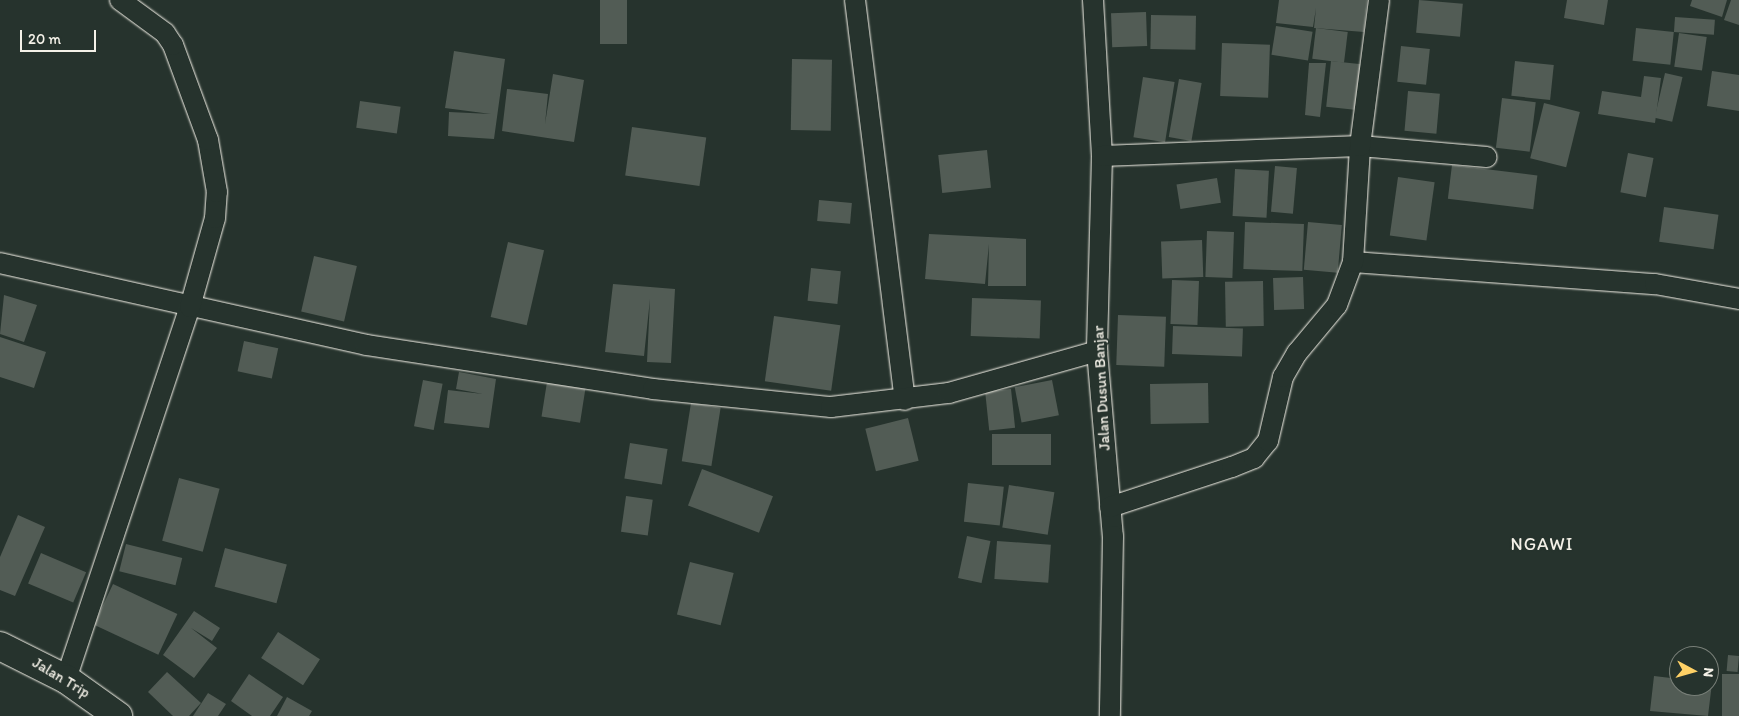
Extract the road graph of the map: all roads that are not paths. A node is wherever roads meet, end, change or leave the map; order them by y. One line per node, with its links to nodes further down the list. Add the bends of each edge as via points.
1 (120, 0): 11 (street, via 165,33 173,45 208,140 216,192 215,218)
2 (855, 0): 13 (street)
3 (1093, 0): 6 (street, Jalan Dusun Banjar)
4 (1379, 0): 5 (street)
5 (1360, 146): 6 (street); 7 (street); 8 (street)
6 (1102, 156): 12 (street, Jalan Dusun Banjar)
7 (1487, 157)
8 (1352, 262): 10 (street, via 1655,284); 14 (street, via 1337,305 1297,353 1283,377 1262,450 1232,467)
9 (0, 264): 11 (street)
10 (1739, 299)
11 (190, 307): 13 (street, via 366,345 653,390 831,407); 16 (street)
12 (1097, 351): 13 (street, via 949,393); 14 (street, Jalan Dusun Banjar)
13 (905, 400)
14 (1110, 507): 18 (street, Jalan Dusun Banjar)
15 (0, 646): 16 (highway, Jalan Trip)
16 (66, 679): 17 (highway, Jalan Trip)
17 (118, 716)
18 (1110, 716)

